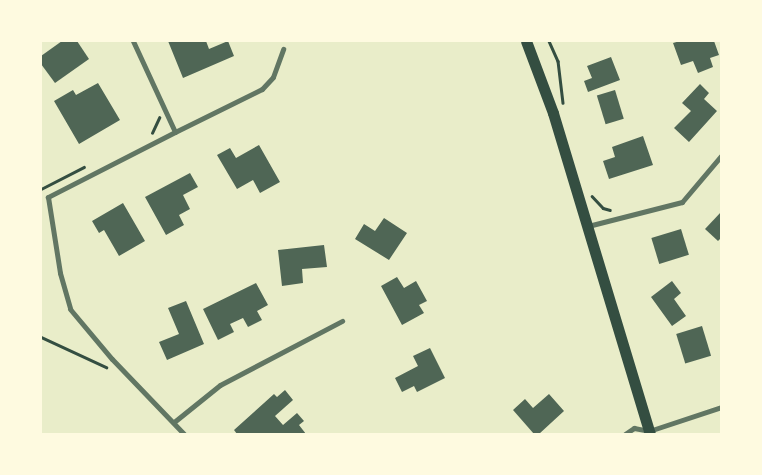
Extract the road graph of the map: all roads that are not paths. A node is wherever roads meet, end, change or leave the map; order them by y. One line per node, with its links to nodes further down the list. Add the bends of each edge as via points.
1 (133, 41): 4 (street)
2 (526, 41): 6 (main road, via 553,113)
3 (282, 49): 4 (street, via 273,77 262,89)
4 (175, 132): 9 (street, via 48,197 60,273 70,309 112,359)
5 (721, 156): 6 (street, via 682,202)
6 (587, 226): 10 (main road)
7 (342, 321): 9 (street, via 220,385)
8 (721, 408): 10 (street)
9 (174, 422): 11 (street)
10 (649, 433): 12 (street, via 634,428)
11 (184, 434)
12 (625, 434)

